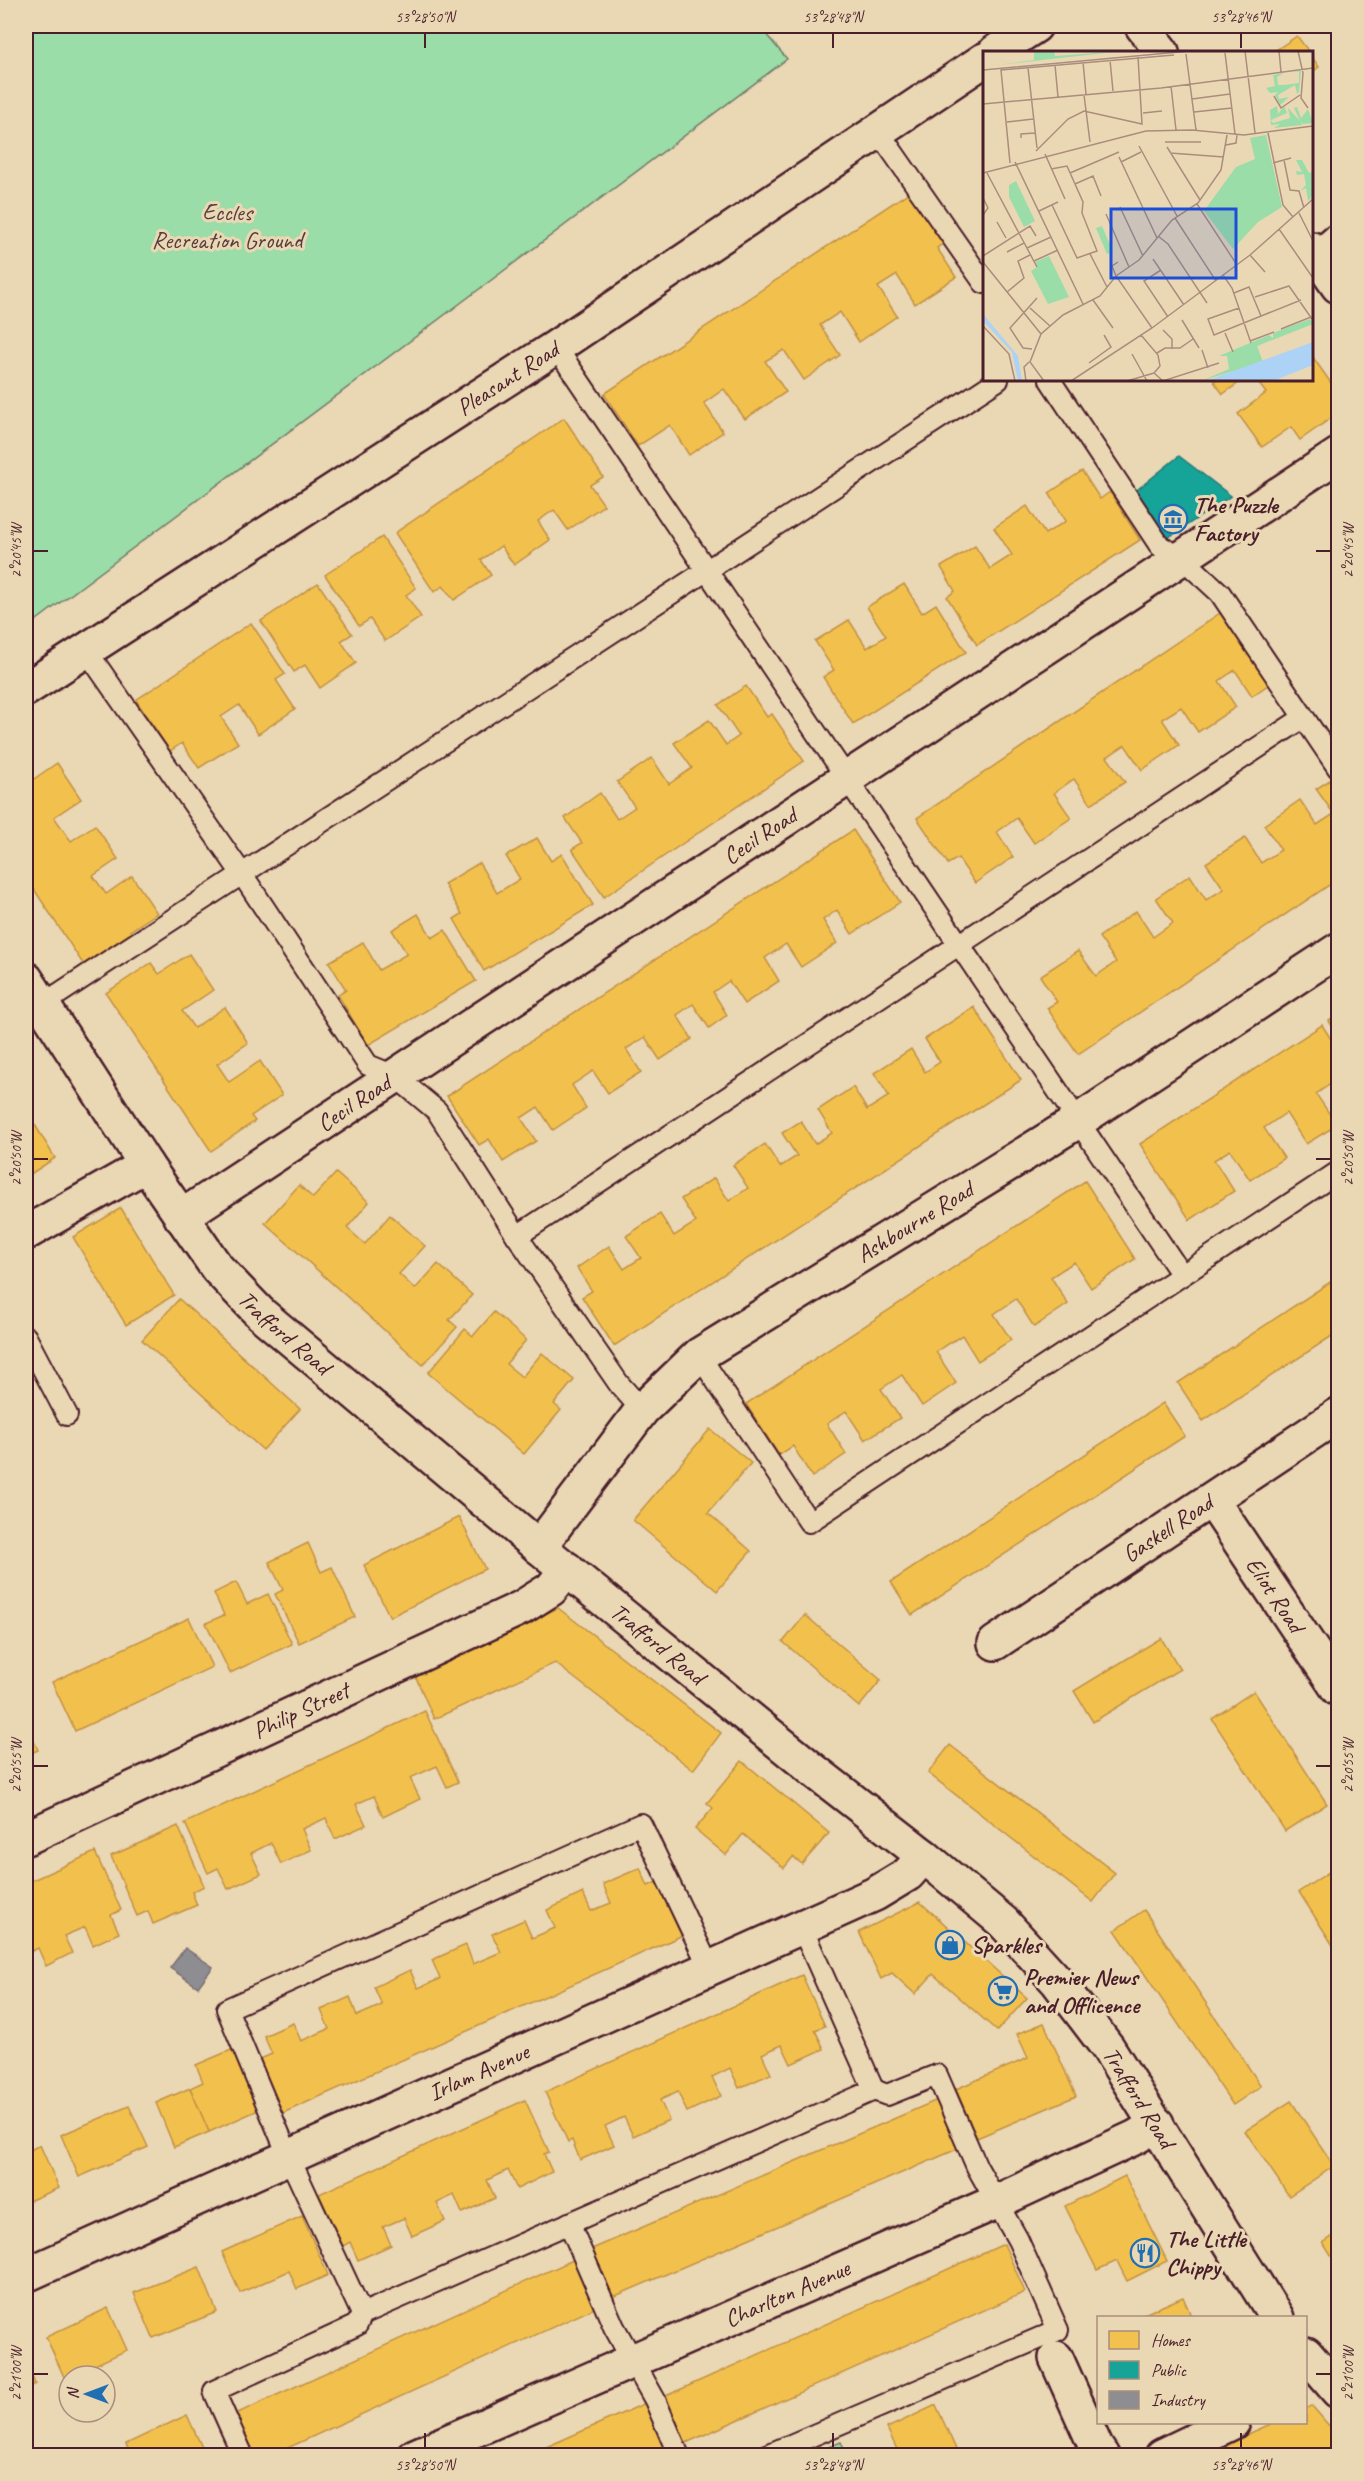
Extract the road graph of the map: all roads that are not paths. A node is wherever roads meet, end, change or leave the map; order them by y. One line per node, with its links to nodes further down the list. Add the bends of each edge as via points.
1 (1035, 26): 3 (street)
2 (1142, 26): 4 (street)
3 (997, 51)
4 (1161, 51)
5 (983, 61): 6 (street, Pleasant Road)
6 (878, 131): 8 (lane); 10 (street, Pleasant Road)
7 (1323, 249): 9 (street)
8 (983, 283)
9 (1338, 286)
10 (556, 347): 15 (lane); 16 (street, Pleasant Road)
11 (996, 381): 15 (lane)
12 (1051, 381): 14 (lane, via 1160,546)
13 (1338, 455): 14 (street, Cecil Road)
14 (1182, 558): 18 (lane, via 1220,593); 20 (street, Cecil Road)
15 (707, 570): 20 (lane); 21 (lane)
16 (86, 650): 17 (street, Pleasant Road); 21 (lane)
17 (26, 689)
18 (1303, 718): 19 (lane); 22 (lane)
19 (1338, 768)
20 (848, 778): 22 (lane); 25 (street, Cecil Road)
21 (242, 874): 24 (lane); 25 (lane, via 368,1065)
22 (959, 944): 26 (lane); 31 (lane)
23 (1338, 950): 26 (street, Ashbourne Road)
24 (34, 992): 27 (street, Trafford Road)
25 (395, 1076): 29 (street, Cecil Road); 31 (lane, via 437,1111)
26 (1078, 1121): 32 (lane); 34 (street, Ashbourne Road)
27 (146, 1165): 29 (street, Trafford Road); 30 (street)
28 (1338, 1172): 32 (lane)
29 (181, 1217): 39 (street, Trafford Road, via 217,1268 261,1314)
30 (26, 1233)
31 (517, 1236): 35 (lane, via 619,1384)
32 (1182, 1275): 34 (lane, via 809,1522)
33 (26, 1337): 36 (lane)
34 (699, 1354): 35 (street, Ashbourne Road)
35 (642, 1410): 39 (street, Ashbourne Road)
36 (67, 1414)
37 (1338, 1415): 38 (street, Gaskell Road)
38 (1212, 1500): 41 (street, Gaskell Road); 42 (street, Eliot Road)
39 (539, 1547): 40 (street, Trafford Road)
40 (567, 1569): 43 (street, Philip Street, via 551,1589 521,1608); 44 (street, Trafford Road)
41 (995, 1643)
42 (1338, 1689)
43 (26, 1838)
44 (924, 1856): 45 (street, Irlam Avenue, via 892,1886); 48 (street, Trafford Road, via 1003,1922 1058,1981)
45 (802, 1928): 46 (street, Irlam Avenue); 47 (lane)
46 (710, 1969): 49 (street, Irlam Avenue); 49 (lane, via 641,1824 227,2009)
47 (874, 2090): 50 (lane, via 887,2095 937,2075); 51 (lane)
48 (1157, 2124): 50 (street, Charlton Avenue); 54 (street, Trafford Road)
49 (288, 2155): 52 (street, Irlam Avenue); 53 (lane)
50 (996, 2202): 57 (street, Charlton Avenue); 63 (lane, via 1058,2330)
51 (569, 2223): 53 (lane); 57 (lane)
52 (26, 2274)
53 (362, 2314): 60 (lane, via 357,2325 214,2391)
54 (1276, 2316)
55 (1307, 2357): 58 (street)
56 (1056, 2358): 64 (street)
57 (633, 2361): 61 (street, Charlton Avenue); 62 (lane)
58 (1327, 2383)
59 (1229, 2424): 65 (street)
60 (243, 2456)
61 (415, 2456)
62 (679, 2456)
63 (765, 2456)
64 (1102, 2456)
65 (1162, 2456)

